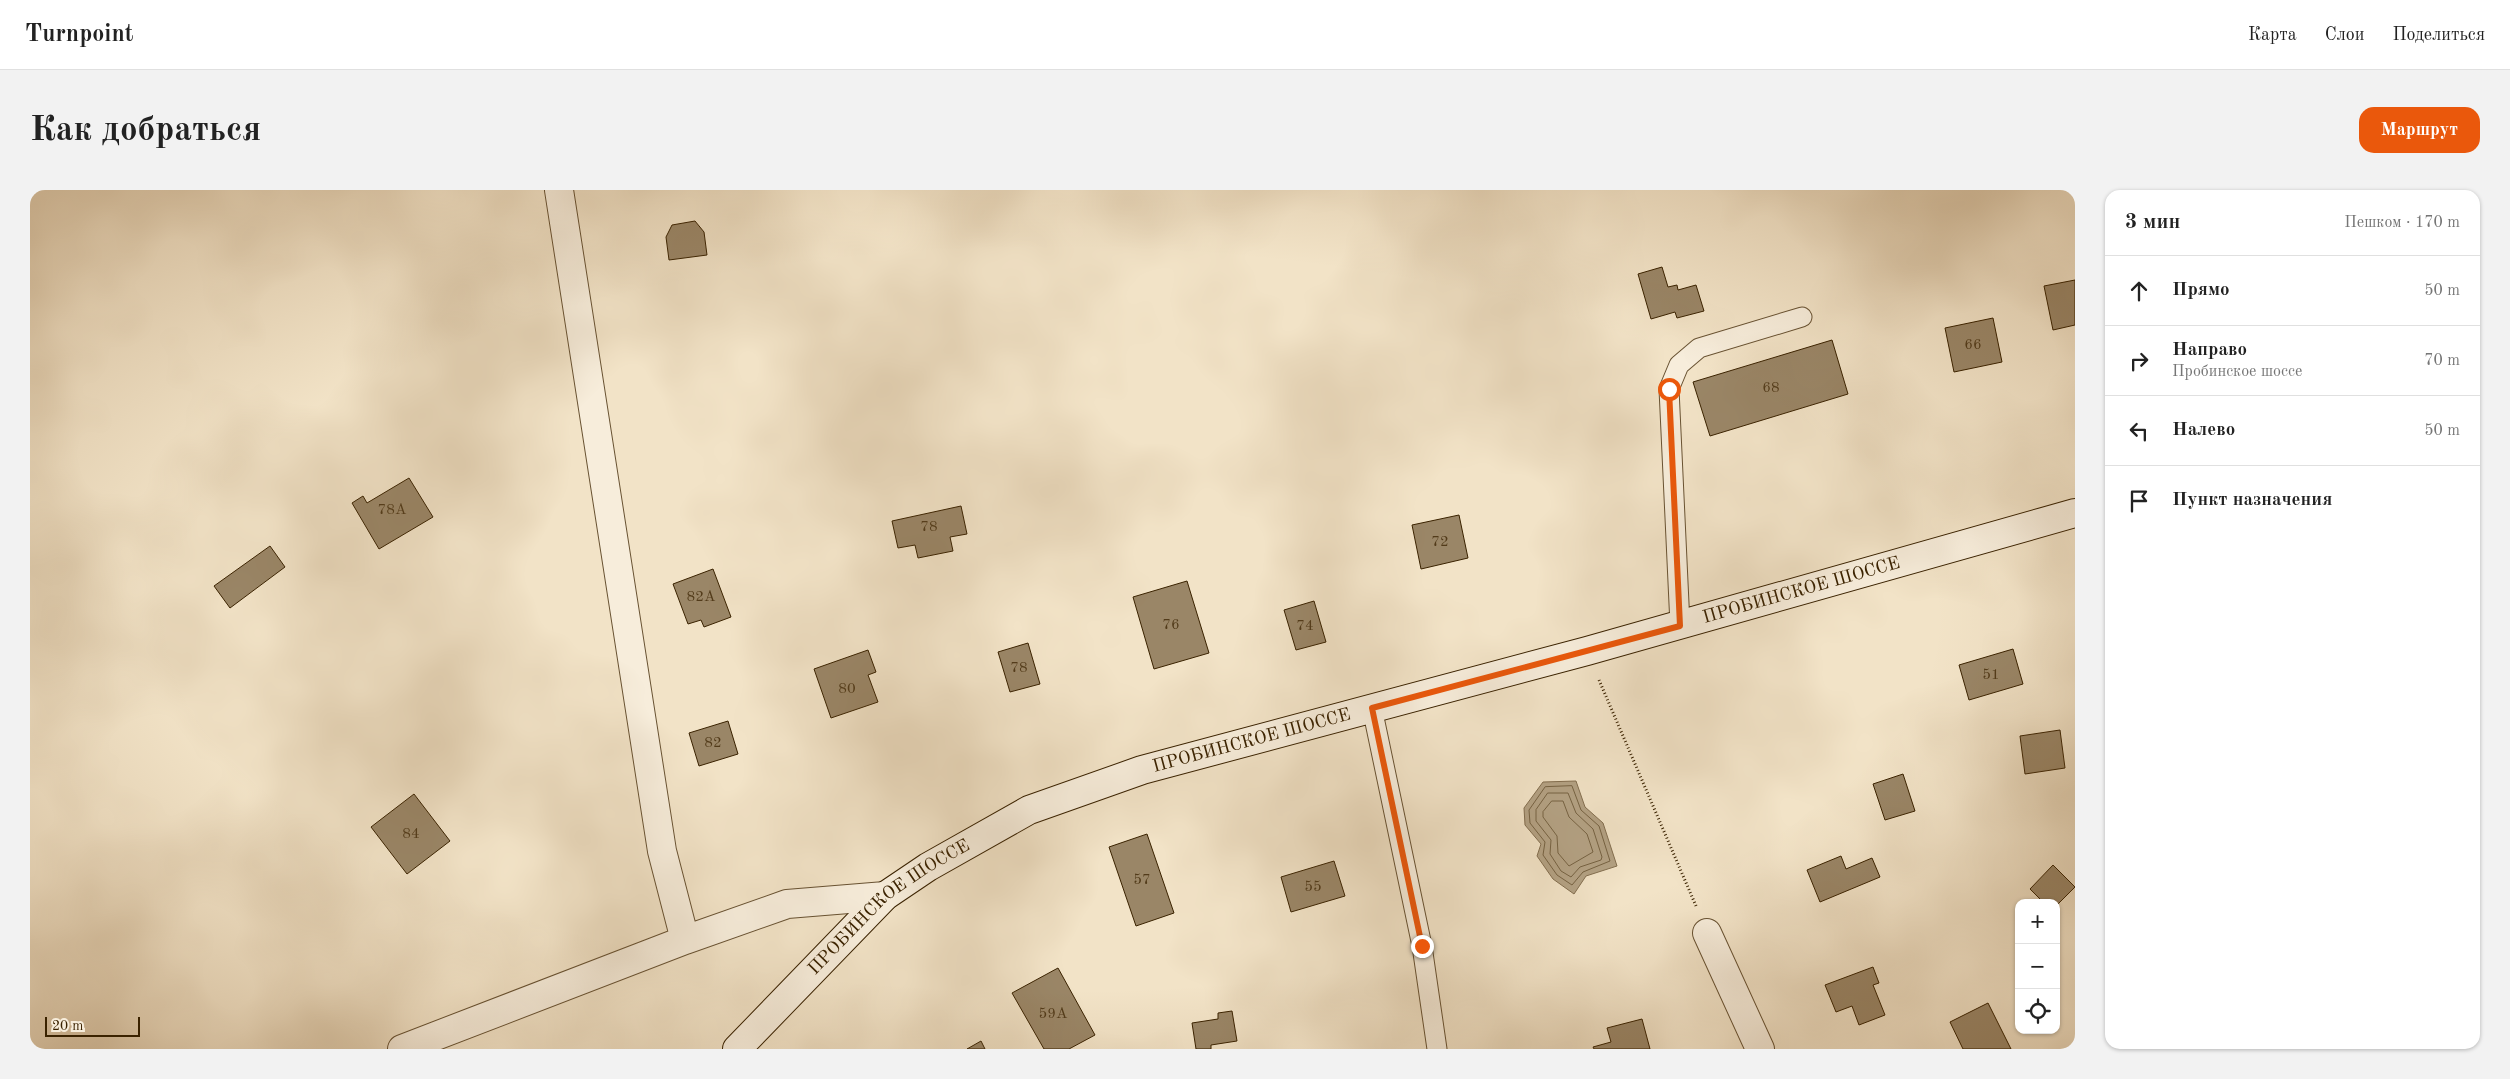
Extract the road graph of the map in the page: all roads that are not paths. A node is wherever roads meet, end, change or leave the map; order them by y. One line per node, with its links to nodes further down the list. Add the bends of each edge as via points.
1 (559, 190): 8 (main road, via 662,851)
2 (1802, 317): 4 (lane, via 1699,348 1679,365 1669,389)
3 (2075, 513): 4 (main road, ПРОБИНСКОЕ ШОССЕ)
4 (1680, 626): 5 (main road, ПРОБИНСКОЕ ШОССЕ)
5 (1372, 708): 6 (main road, ПРОБИНСКОЕ ШОССЕ, via 1142,770 1029,810 928,867); 11 (lane, via 1422,946)
6 (886, 896): 8 (main road, via 787,904); 10 (main road, ПРОБИНСКОЕ ШОССЕ)
7 (1707, 933): 12 (main road)
8 (685, 940): 9 (main road)
9 (402, 1049)
10 (738, 1049)
11 (1437, 1049)
12 (1760, 1049)

